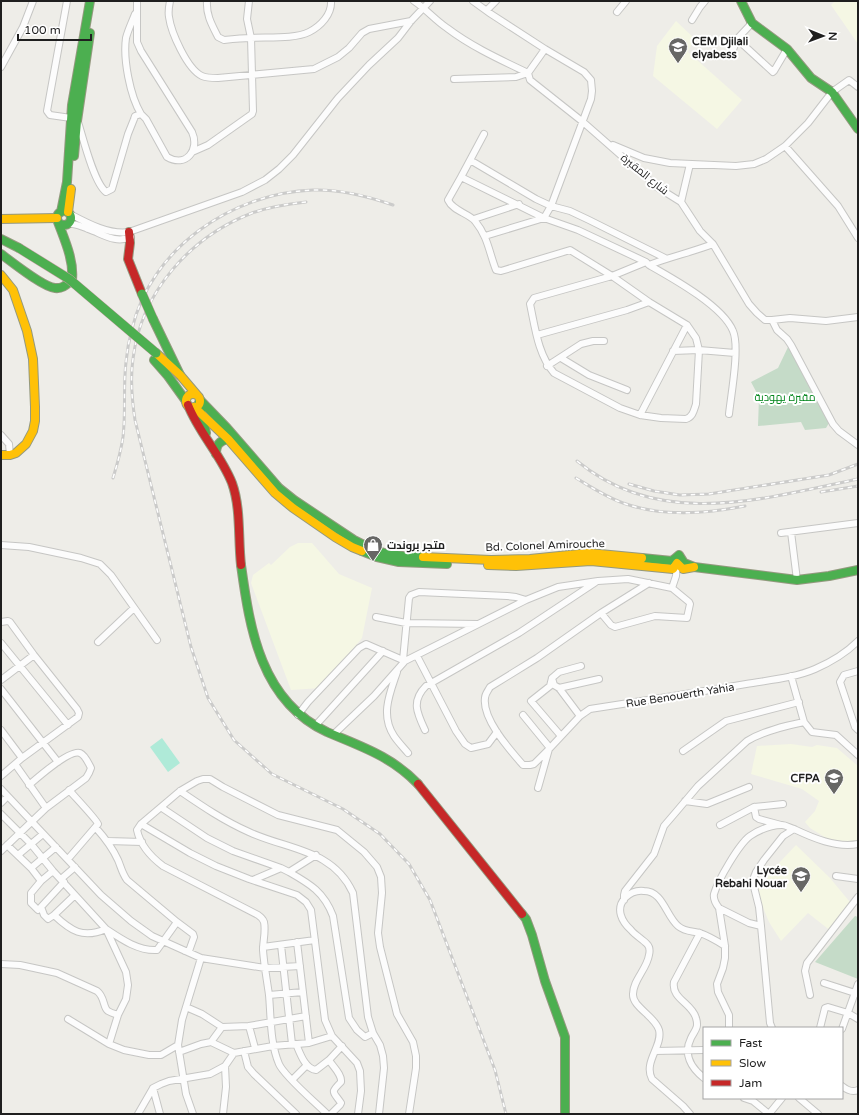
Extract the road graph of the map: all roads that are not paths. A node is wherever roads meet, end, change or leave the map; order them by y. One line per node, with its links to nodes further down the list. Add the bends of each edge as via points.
1 (33, 1): 29 (street, via 23,27)
2 (67, 1): 36 (street, via 47,111 50,114)
3 (90, 1): 36 (main road)
4 (94, 1): 36 (main road)
5 (137, 1): 18 (street)
6 (170, 1): 31 (street, via 168,15 171,27 192,68 202,76 218,78)
7 (207, 1): 24 (street, via 208,18 218,37 224,40)
8 (249, 1): 24 (street, via 247,20)
9 (331, 1): 24 (street, via 327,16 319,26 309,32)
10 (414, 1): 17 (street, شارع المقبرة)
11 (430, 1): 17 (street)
12 (473, 1): 19 (street)
13 (496, 1): 19 (street)
14 (626, 1): 20 (street)
15 (705, 1): 21 (street)
16 (741, 1): 23 (main road)
17 (424, 7): 22 (street); 30 (street, شارع المقبرة, via 447,28 487,53)
18 (136, 10): 35 (street, via 127,34 126,49 130,88 135,105); 42 (street, via 137,42 192,132)
19 (487, 10): 26 (street)
20 (617, 12)
21 (692, 20)
22 (411, 21): 31 (street, via 369,29 338,57 314,69); 53 (street, via 398,38 338,98 293,155 265,180 242,192 141,228)
23 (752, 23): 25 (street); 27 (main road)
24 (251, 38): 31 (street)
25 (737, 39): 27 (street, via 771,71 774,71); 28 (street)
26 (546, 49): 30 (street); 37 (street, via 584,72 591,80 591,99)
27 (787, 49): 34 (main road, via 811,78)
28 (733, 50)
29 (1, 67)
30 (528, 73): 32 (street, via 516,77); 37 (street, شارع المقبرة, via 530,80)
31 (253, 75): 42 (street, via 252,114 208,145)
32 (454, 79)
33 (858, 87): 34 (street, via 849,80)
34 (832, 92): 38 (main road); 41 (street, via 808,123)
35 (141, 114): 36 (street, via 135,116 112,189 108,192 98,181); 42 (street, via 167,157 184,160)
36 (74, 119): 49 (main road)
37 (583, 122): 40 (street, شارع المقبرة); 48 (street)
38 (858, 129)
39 (484, 134): 43 (street)
40 (608, 143): 44 (street, via 644,158); 46 (street, شارع المقبرة, via 657,187)
41 (785, 146): 44 (street, via 766,159 746,166); 56 (street, via 838,206)
42 (192, 152)
43 (470, 160): 45 (street); 48 (street)
44 (690, 164): 46 (street)
45 (461, 177): 47 (street); 52 (street, via 448,200)
46 (681, 202): 57 (street, شارع المقبرة, via 700,231)
47 (519, 204): 50 (street); 52 (street)
48 (551, 206): 50 (street); 61 (street, via 590,220)
49 (64, 218): 51 (main road); 53 (street); 53 (street, via 112,239 120,240); 60 (main road, via 67,245 73,265 73,275 69,284 62,288 45,284)
50 (544, 218): 54 (street); 62 (street, via 578,230)
51 (1, 220)
52 (474, 220): 54 (street)
53 (129, 235): 77 (main road, bridge, via 129,262)
54 (485, 236): 64 (street, via 497,271 570,250)
55 (1, 238): 59 (main road)
56 (858, 238)
57 (713, 244): 61 (street); 67 (street, شارع المقبرة, via 749,304 765,320)
58 (1, 245): 59 (main road)
59 (18, 250): 74 (main road, bridge, via 75,284)
60 (1, 254)
61 (665, 258): 62 (street)
62 (647, 264): 64 (street); 73 (street, via 718,310 733,331)
63 (1, 275): 87 (main road, via 13,290 25,324 32,350 35,381 33,431 26,444 16,453)
64 (612, 276): 65 (street); 69 (street, via 534,298 530,304)
65 (649, 302): 68 (street); 69 (street)
66 (858, 317): 67 (street, via 826,321 790,318)
67 (772, 320): 85 (street, شارع المقبرة, via 777,330 787,338 833,424)
68 (687, 325): 71 (street, via 696,338); 72 (street)
69 (537, 335): 76 (street)
70 (604, 341): 75 (street, via 581,344)
71 (699, 350): 72 (street); 73 (street); 81 (street, via 696,404 689,418 683,420)
72 (673, 351): 81 (street)
73 (735, 353): 80 (street)
74 (154, 355): 77 (main road); 79 (main road, via 168,376)
75 (561, 358): 76 (street); 78 (street, via 589,375)
76 (547, 366): 81 (street, via 562,379 620,408)
77 (180, 375): 79 (main road)
78 (627, 390)
79 (195, 404): 83 (main road, Bd. Colonel Amirouche); 84 (main road); 84 (main road, via 200,431); 92 (main road, Bd. Colonel Amirouche, via 227,428 266,473 294,500 354,540 384,553 491,560 589,553)
80 (729, 414)
81 (640, 415)
82 (1, 435): 87 (street, via 9,444)
83 (228, 439): 86 (main road, via 218,442); 92 (main road, Bd. Colonel Amirouche, via 275,493 293,508 352,547 377,557 398,562 505,566 591,561 673,569)
84 (208, 443): 86 (main road)
85 (858, 445)
86 (216, 454): 125 (main road, via 228,473 236,497 244,592 264,666 283,700)
87 (5, 455)
88 (858, 523): 89 (street)
89 (791, 532): 90 (street); 94 (street)
90 (780, 533)
91 (1, 545): 99 (street, via 29,547 100,564)
92 (678, 559): 94 (main road, Bd. Colonel Amirouche, via 683,569 694,567); 97 (street)
93 (858, 570): 94 (main road)
94 (797, 580)
95 (598, 581): 96 (street, via 628,579); 98 (street, via 558,587); 121 (street, via 519,633)
96 (649, 583): 97 (street); 100 (street)
97 (672, 588): 100 (street, via 689,602 688,618 655,616 617,627 611,625)
98 (526, 600): 103 (street, via 507,596 414,593 409,598); 104 (street)
99 (134, 608): 105 (street); 108 (street)
100 (601, 613): 134 (street, via 490,687 484,700 487,715)
101 (376, 617): 103 (street)
102 (1, 622): 110 (street, via 10,622)
103 (406, 622): 104 (street); 112 (street)
104 (479, 624): 111 (street)
105 (157, 640)
106 (858, 641): 117 (street, Rue Benouerth Yahia, via 833,660 814,670)
107 (1, 642): 113 (street)
108 (98, 642)
109 (383, 651): 112 (street); 125 (street, via 369,644 363,645); 130 (street)
110 (34, 655): 113 (street); 129 (street, via 78,710 78,717)
111 (417, 656): 112 (street); 121 (street)
112 (404, 660): 115 (street)
113 (19, 666): 119 (street); 129 (street)
114 (581, 666): 118 (street, via 560,672)
115 (398, 669): 135 (street); 140 (street, via 386,714 393,735)
116 (858, 671): 133 (street, via 844,675 840,682)
117 (791, 676): 124 (street); 127 (street, Rue Benouerth Yahia, via 590,709)
118 (552, 678): 122 (street, via 554,685); 136 (street, via 550,686 531,701)
119 (1, 680)
120 (599, 680): 122 (street)
121 (431, 682): 132 (street, via 420,692 417,699 416,707); 134 (street, via 465,744 471,748 488,744)
122 (559, 688): 127 (street)
123 (1, 689): 137 (street)
124 (799, 702): 128 (street); 139 (street, via 726,721)
125 (298, 715): 130 (main road)
126 (523, 715): 138 (street)
127 (580, 716): 136 (street, Rue Benouerth Yahia)
128 (804, 722): 141 (street, via 813,733 836,735); 153 (street, via 753,737 698,786)
129 (68, 725): 137 (street)
130 (315, 726): 135 (main road)
131 (1, 730): 142 (street)
132 (424, 730)
133 (858, 730)
134 (498, 732): 138 (street, Rue Benouerth Yahia, via 523,765 534,764)
135 (334, 734): 270 (main road, via 383,757 412,778 526,919 565,1037)
136 (561, 736): 138 (street, Rue Benouerth Yahia)
137 (43, 742): 142 (street); 143 (street)
138 (550, 748): 148 (street)
139 (683, 751)
140 (408, 753)
141 (858, 755)
142 (22, 758): 144 (street)
143 (58, 762): 146 (street); 150 (street, via 72,754 80,753 91,768 86,778)
144 (15, 764): 145 (street); 146 (street)
145 (2, 774)
146 (29, 785): 157 (street)
147 (749, 787): 153 (street, via 707,804)
148 (538, 788)
149 (1, 789): 152 (street)
150 (69, 790): 157 (street); 164 (street, via 96,820)
151 (180, 791): 158 (street); 176 (street, via 212,813 249,832); 269 (street, via 197,781 210,779 278,815 337,830 364,852 377,867 382,886 378,927 380,947 396,1014 413,1042 416,1056)
152 (7, 797): 154 (street); 160 (street)
153 (685, 801): 191 (street, via 664,826 654,854 625,891)
154 (1, 803)
155 (783, 804): 156 (street)
156 (754, 807): 162 (street); 163 (street, via 758,819)
157 (46, 808): 160 (street)
158 (162, 808): 161 (street); 181 (street, via 207,838)
159 (1, 814): 166 (street)
160 (32, 821): 166 (street); 167 (street)
161 (141, 824): 169 (street, via 137,830); 187 (street, via 190,853)
162 (720, 825)
163 (783, 825): 165 (street); 193 (street, via 758,831 742,843 724,872 714,895)
164 (96, 828): 168 (street); 178 (street)
165 (794, 829): 171 (street, via 816,839); 196 (street, via 783,836 754,877)
166 (19, 833): 170 (street); 172 (street)
167 (43, 834): 170 (street); 173 (street)
168 (108, 841): 169 (street); 195 (street, via 127,880)
169 (142, 842): 204 (street, via 154,859 163,866 258,915 264,922)
170 (31, 844): 175 (street); 177 (street)
171 (858, 844)
172 (7, 845): 174 (street); 175 (street)
173 (56, 847): 177 (street); 178 (street)
174 (1, 851)
175 (18, 855): 180 (street)
176 (316, 855): 183 (street); 232 (street, via 340,872 353,893 365,998)
177 (42, 858): 180 (street); 182 (street)
178 (68, 859): 179 (street)
179 (75, 867): 186 (street); 200 (street, via 131,920)
180 (31, 868): 188 (street)
181 (281, 868): 183 (street); 187 (street)
182 (54, 871): 186 (street); 188 (street)
183 (289, 872): 232 (street, via 318,890 329,905 333,916 349,1018 365,1037)
184 (836, 876): 185 (street)
185 (858, 879)
186 (63, 880): 189 (street); 192 (street)
187 (253, 880): 199 (street, via 297,895 306,902 311,910)
188 (41, 881): 192 (street, via 31,893 31,902 38,910)
189 (75, 895): 194 (street); 197 (street)
190 (858, 897): 217 (street, via 807,963 805,971)
191 (624, 900): 198 (street, via 638,891 652,892 679,928 687,932); 245 (street, via 620,906 620,914 631,930 650,949 648,960 632,994 659,1030)
192 (41, 907): 194 (street, via 48,919)
193 (718, 908): 196 (street); 203 (street)
194 (54, 916): 197 (street, via 75,932 96,933)
195 (177, 922): 200 (street); 205 (street, via 194,935 189,950)
196 (761, 926): 229 (street)
197 (106, 929): 200 (street, via 126,942 151,951 157,950); 220 (street, via 126,972 128,984 126,999)
198 (700, 933): 203 (street); 242 (street, via 673,987 674,992 694,1013 696,1019 696,1032 691,1038)
199 (315, 940): 201 (street); 233 (street, via 323,1010)
200 (163, 941): 205 (street)
201 (297, 942): 202 (street); 208 (street)
202 (281, 945): 204 (street); 209 (street)
203 (725, 946): 228 (street, via 723,968 717,984 729,1015)
204 (263, 947): 210 (street)
205 (185, 951): 206 (street)
206 (201, 958): 210 (street); 218 (street)
207 (1, 964): 220 (street, via 20,965 64,976 97,991 102,995 108,1012)
208 (300, 966): 209 (street); 213 (street)
209 (284, 967): 210 (street); 214 (street)
210 (265, 968): 216 (street)
211 (824, 983): 215 (street)
212 (858, 984): 215 (street)
213 (303, 992): 214 (street); 221 (street)
214 (286, 994): 216 (street); 223 (street)
215 (856, 994): 219 (street)
216 (269, 995): 225 (street)
217 (810, 995)
218 (186, 1007): 227 (street); 240 (street)
219 (848, 1013): 224 (street); 230 (street, via 831,1007 825,1008); 231 (street)
220 (118, 1015): 236 (street)
221 (306, 1016): 223 (street); 235 (street)
222 (68, 1019): 236 (street)
223 (288, 1019): 225 (street); 237 (street)
224 (858, 1019)
225 (271, 1021): 226 (street); 238 (street)
226 (249, 1026): 227 (street); 241 (street)
227 (222, 1027): 234 (street)
228 (730, 1027)
229 (772, 1027)
230 (820, 1027)
231 (843, 1027)
232 (373, 1033): 268 (street, via 380,1046 384,1068)
233 (332, 1036): 235 (street); 239 (street)
234 (211, 1042): 240 (street); 246 (street)
235 (309, 1043): 237 (street)
236 (109, 1044): 240 (street, via 150,1055 161,1055)
237 (294, 1044): 238 (street); 248 (street)
238 (273, 1046): 241 (street); 252 (street, via 279,1065)
239 (342, 1046): 247 (street); 267 (street, via 357,1063 360,1071)
240 (178, 1048): 251 (street)
241 (256, 1048): 244 (street)
242 (688, 1050): 243 (street); 245 (street); 250 (street, via 691,1066)
243 (703, 1050)
244 (244, 1051): 246 (street); 264 (street, via 248,1066 254,1074)
245 (654, 1051): 259 (street, via 649,1069 652,1079)
246 (234, 1053): 249 (street)
247 (330, 1060): 248 (street, via 316,1070); 266 (street, via 342,1079 333,1091 341,1103)
248 (307, 1065): 252 (street)
249 (225, 1066): 251 (street, via 210,1074); 263 (street, via 226,1087)
250 (703, 1077)
251 (183, 1079): 254 (street, via 169,1081); 262 (street)
252 (292, 1080): 265 (street)
253 (843, 1087): 255 (street, via 854,1092)
254 (153, 1088): 260 (street); 261 (street)
255 (858, 1090)
256 (747, 1099): 257 (street, via 769,1114)
257 (781, 1099)
258 (800, 1099): 273 (street)
259 (683, 1106): 271 (street); 272 (street)
260 (138, 1114)
261 (160, 1114)
262 (193, 1114)
263 (222, 1114)
264 (296, 1114)
265 (327, 1114)
266 (331, 1114)
267 (358, 1114)
268 (379, 1114)
269 (409, 1114)
270 (565, 1114)
271 (682, 1114)
272 (690, 1114)
273 (818, 1114)

